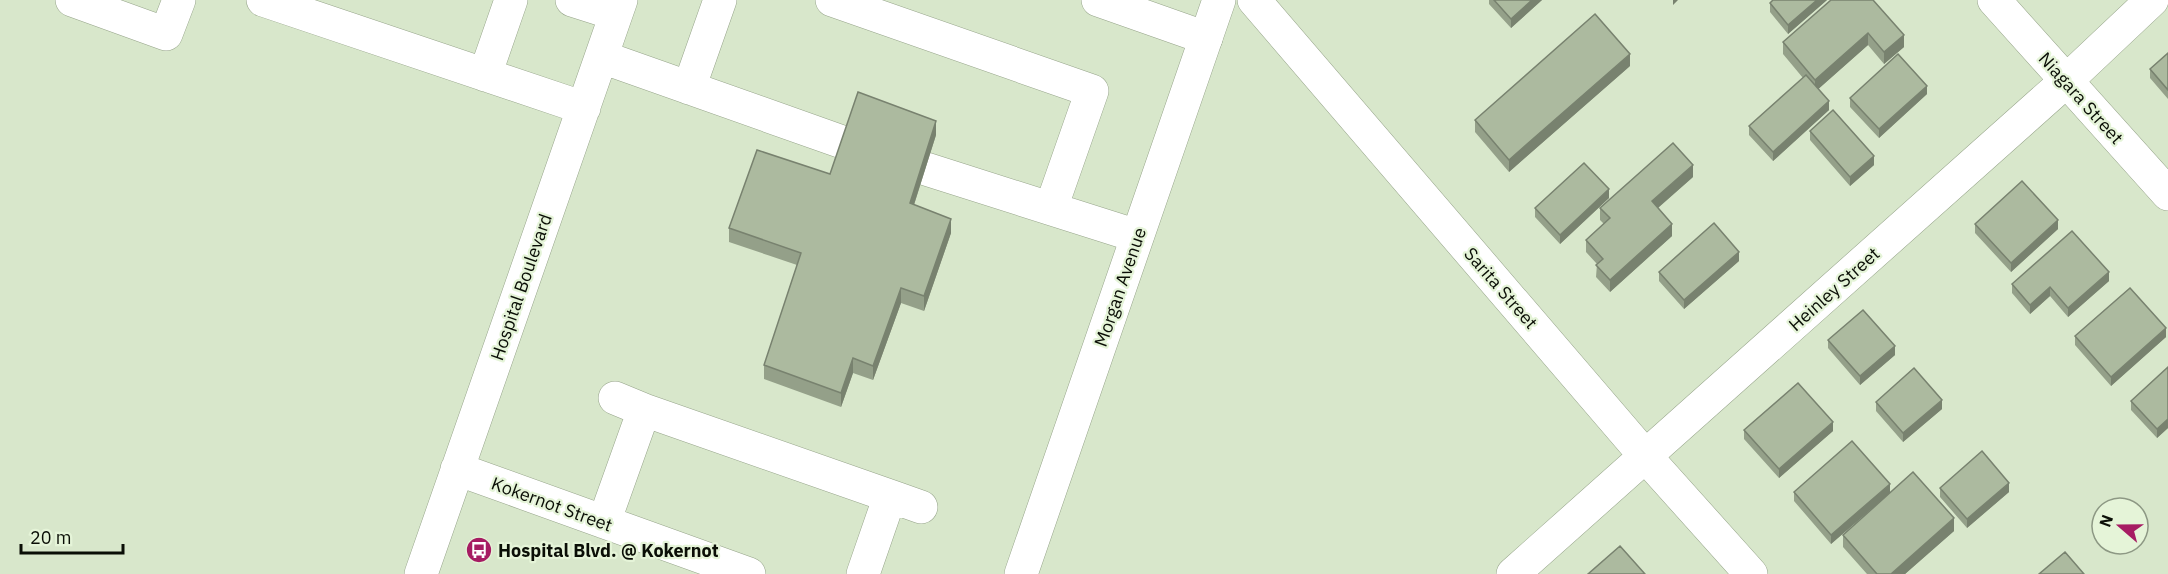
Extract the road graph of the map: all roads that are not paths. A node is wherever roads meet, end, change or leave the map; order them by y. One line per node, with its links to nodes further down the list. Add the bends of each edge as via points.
1 (72, 0): 2 (street, via 166,34)
2 (179, 0)
3 (263, 0): 17 (street)
4 (511, 0): 17 (street)
5 (572, 0): 14 (street)
6 (720, 0): 19 (street)
7 (832, 0): 24 (street, via 1092,91)
8 (1098, 0): 13 (street)
9 (1219, 0): 15 (street, Morgan Avenue)
10 (1254, 0): 26 (street, Sarita Street)
11 (1994, 0): 18 (street, Niagara Street)
12 (2152, 0): 18 (street, Heinley Street)
13 (1133, 6): 15 (street)
14 (619, 7): 16 (street, Hospital Boulevard)
15 (1206, 38): 25 (street, Morgan Avenue)
16 (602, 57): 19 (street); 20 (street, Hospital Boulevard)
17 (485, 75): 20 (street)
18 (2066, 82): 23 (street, Niagara Street); 26 (street, Heinley Street)
19 (689, 88): 21 (street)
20 (584, 108): 27 (street, Hospital Boulevard)
21 (846, 143)
22 (926, 169): 24 (street)
23 (2168, 195)
24 (1051, 208): 25 (street)
25 (1137, 236): 31 (street, Morgan Avenue)
26 (1647, 458): 35 (street, Heinley Street); 36 (street, Sarita Street)
27 (458, 469): 30 (street, Kokernot Street); 32 (street, Hospital Boulevard)
28 (890, 496): 29 (street); 30 (street, via 629,404); 34 (street)
29 (921, 507)
30 (604, 522): 33 (street, Kokernot Street)
31 (1025, 571)
32 (421, 574)
33 (749, 574)
34 (863, 574)
35 (1513, 574)
36 (1751, 574)

